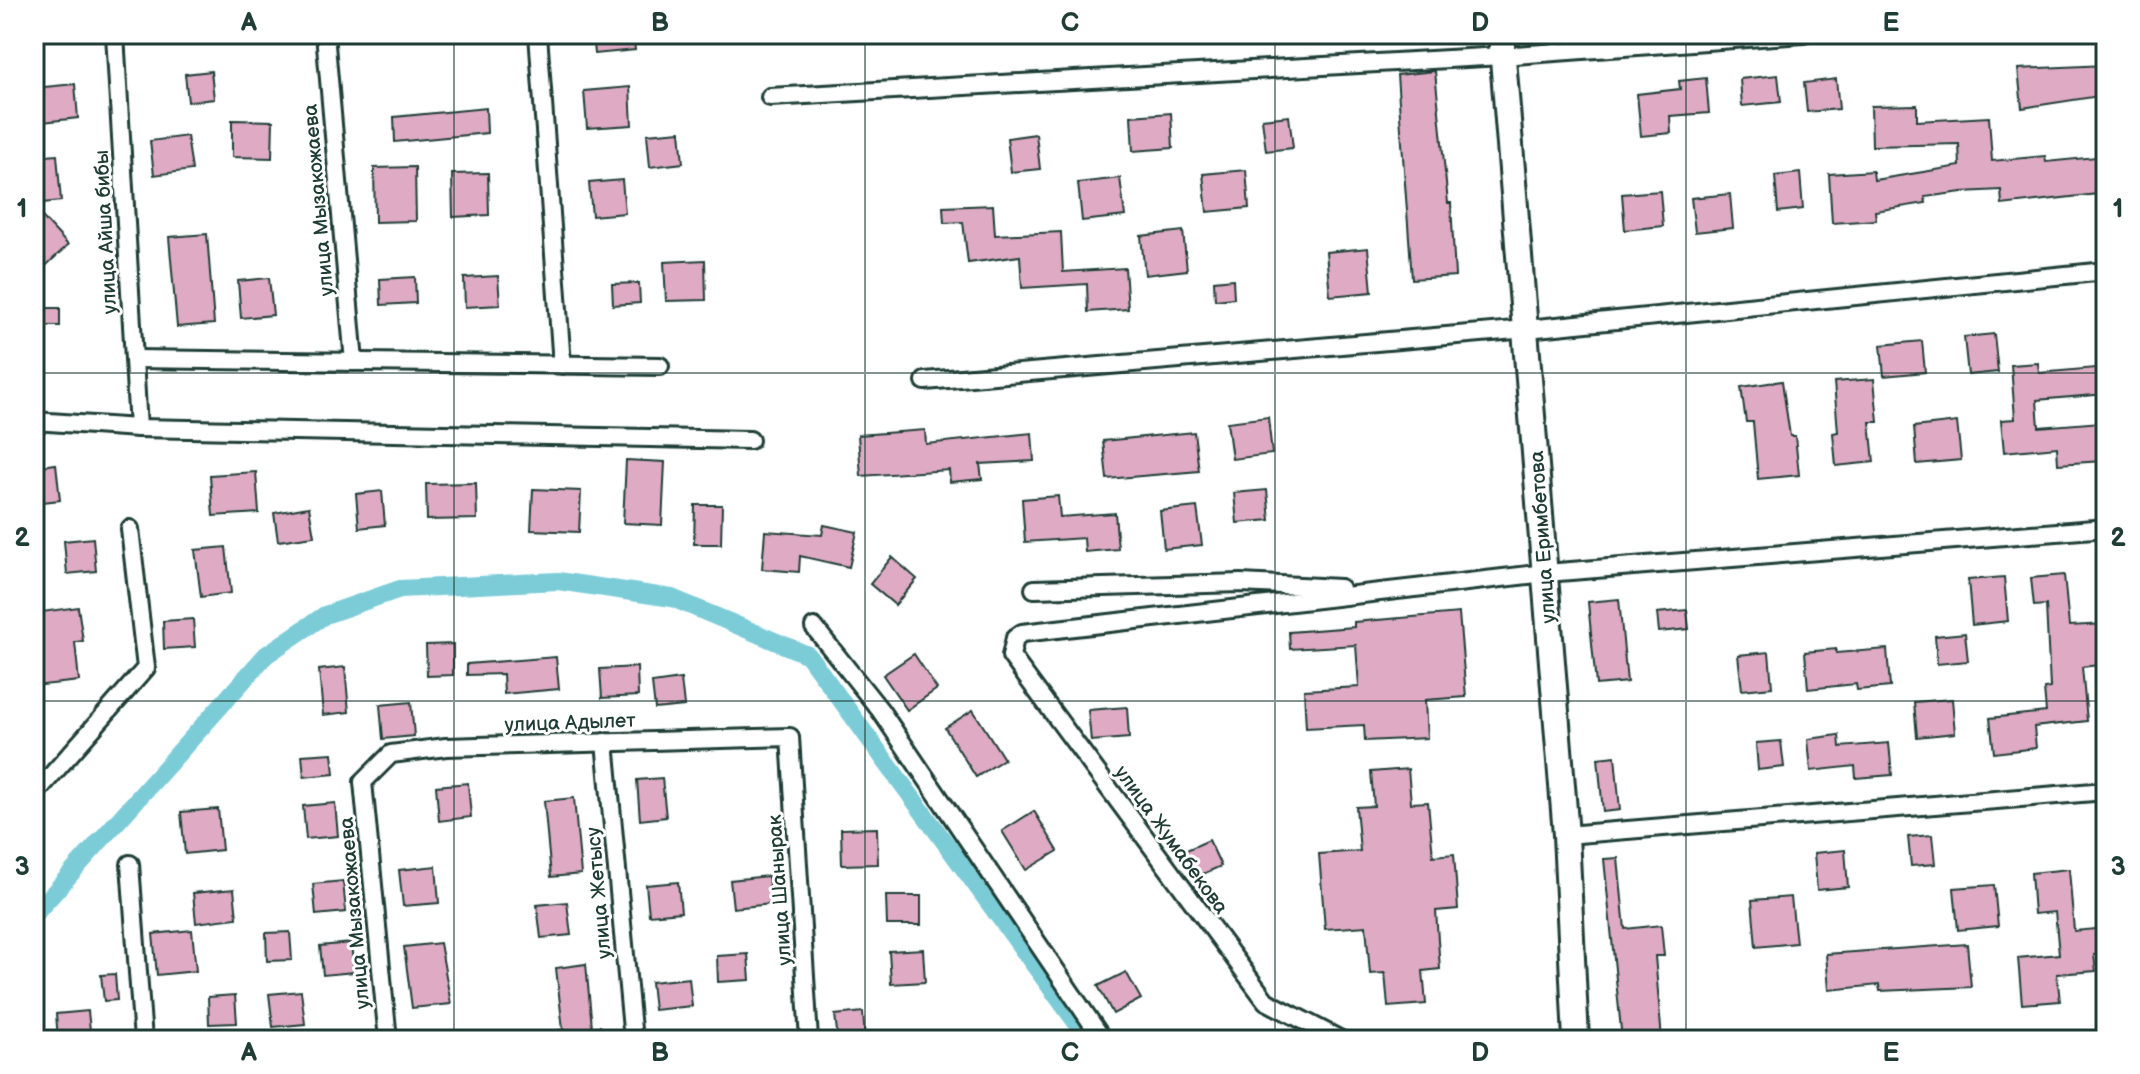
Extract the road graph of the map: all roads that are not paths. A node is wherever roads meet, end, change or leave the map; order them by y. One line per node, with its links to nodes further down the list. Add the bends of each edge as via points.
1 (115, 34): 9 (street, улица Айша бибы)
2 (325, 34): 10 (street, улица Мызакожаева)
3 (538, 34): 11 (street)
4 (1803, 34): 5 (street)
5 (1501, 45): 6 (street); 8 (main road, улица Еримбетова)
6 (770, 97)
7 (2106, 271): 8 (street)
8 (1527, 329): 13 (street); 19 (main road, улица Еримбетова)
9 (134, 359): 10 (street); 15 (street, улица Айша бибы)
10 (354, 362): 11 (street)
11 (562, 365): 12 (street)
12 (660, 366)
13 (925, 381)
14 (34, 421): 15 (street)
15 (138, 428): 16 (street)
16 (750, 440)
17 (2106, 528): 19 (street)
18 (130, 529): 27 (street, via 146,668)
19 (1546, 573): 21 (street); 28 (main road, улица Еримбетова)
20 (1034, 589): 21 (street, via 1241,583)
21 (1389, 591): 35 (street, улица Жумабекова, via 1022,633 1012,645 1011,656 1266,1001)
22 (814, 627): 34 (street, via 880,710)
23 (790, 737): 24 (street, улица Адылет); 33 (street, улица Шанырак)
24 (605, 742): 25 (street, улица Адылет, via 391,754); 32 (street, улица Жетысу)
25 (363, 782): 31 (street, улица Мызакожаева)
26 (2106, 791): 28 (street)
27 (34, 795)
28 (1566, 835): 36 (main road, улица Еримбетова)
29 (130, 864): 30 (street)
30 (143, 1040)
31 (388, 1040)
32 (633, 1040)
33 (809, 1040)
34 (1103, 1040)
35 (1341, 1040)
36 (1576, 1040)

